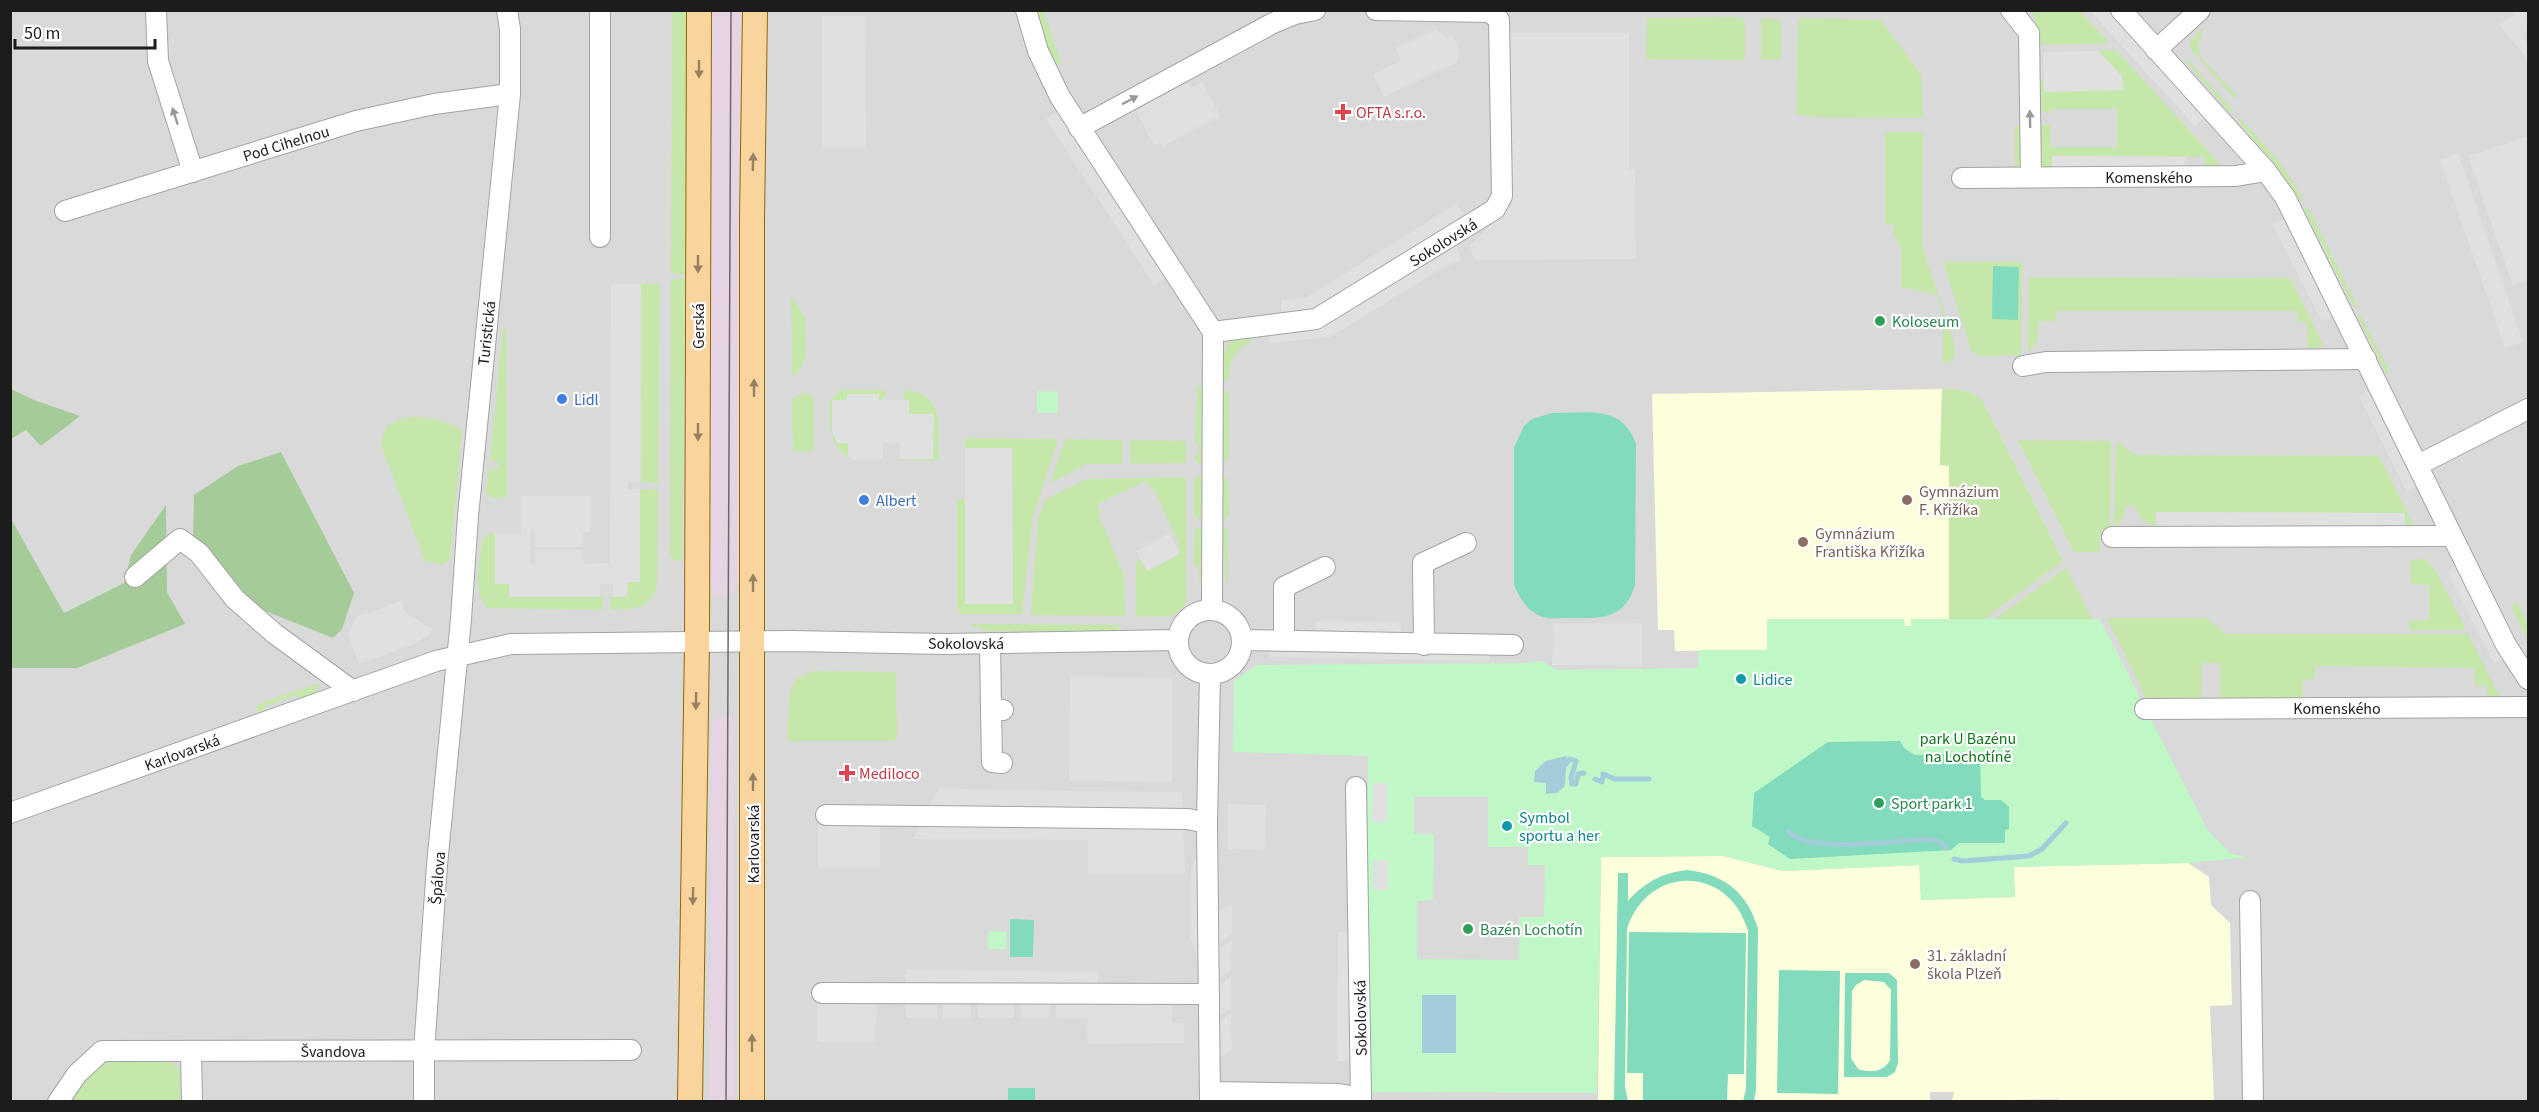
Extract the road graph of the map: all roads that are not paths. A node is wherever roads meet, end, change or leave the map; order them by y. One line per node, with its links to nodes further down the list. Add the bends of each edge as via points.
1 (156, 10): 17 (street, one-way to 1, via 158,61)
2 (507, 10): 14 (street, Turistická)
3 (600, 10): 21 (street)
4 (699, 10): 36 (main road, Gerská, one-way to 36)
5 (755, 10): 37 (main road, one-way to 5)
6 (1026, 10): 15 (street, via 1038,51)
7 (1315, 10): 15 (street, one-way to 7, via 1273,23)
8 (1376, 10): 12 (street, Sokolovská)
9 (2011, 10): 18 (street, one-way to 9, via 2029,33)
10 (2121, 10): 13 (street)
11 (2200, 10): 13 (street)
12 (1505, 15): 22 (street, Sokolovská, via 1502,196 1494,209 1316,319)
13 (2156, 50): 16 (street)
14 (510, 94): 17 (street, Pod Cihelnou, via 395,111); 41 (street, Turistická)
15 (1079, 128): 22 (street)
16 (2266, 171): 18 (street, Komenského, via 2236,176); 23 (street, via 2288,204)
17 (193, 172): 20 (street, Pod Cihelnou)
18 (2031, 177): 19 (street, Komenského)
19 (1962, 178)
20 (65, 211)
21 (600, 237)
22 (1213, 332): 32 (street)
23 (2366, 359): 24 (street, via 2046,362); 26 (street)
24 (2023, 366)
25 (2529, 409): 26 (street)
26 (2418, 465): 27 (street)
27 (2452, 536): 28 (street); 43 (street, via 2506,645)
28 (2112, 537)
29 (1466, 543): 39 (street, via 1423,563)
30 (1325, 567): 35 (street, via 1284,586)
31 (135, 577): 44 (street, via 180,539 199,553 235,599 275,634)
32 (1212, 610): 33 (street, via 1193,615); 34 (street, via 1230,616)
33 (1178, 640): 38 (street, Sokolovská); 42 (street, via 1184,660)
34 (1242, 640): 35 (street); 42 (street, via 1231,666)
35 (1284, 641): 39 (street)
36 (697, 642): 37 (street, Karlovarská); 41 (street, Karlovarská, via 512,644); 62 (main road, one-way to 62)
37 (753, 642): 38 (street, Sokolovská); 63 (main road, Karlovarská, one-way to 37)
38 (990, 644): 47 (street, via 997,709 992,762)
39 (1424, 645): 40 (street)
40 (1513, 645)
41 (458, 655): 44 (street, Karlovarská); 57 (street, Špálova)
42 (1210, 674): 51 (street, Sokolovská)
43 (2529, 679)
44 (353, 691): 49 (street, Karlovarská)
45 (2529, 706): 46 (street, Komenského)
46 (2145, 709)
47 (1002, 763)
48 (1356, 787): 58 (street, Sokolovská, via 1361,1098 1339,1094)
49 (10, 813)
50 (826, 815): 51 (street, via 1188,819)
51 (1207, 823): 54 (street, Sokolovská)
52 (2250, 901): 64 (street)
53 (822, 993): 54 (street)
54 (1209, 994): 58 (street, Sokolovská)
55 (631, 1050): 57 (street, Švandova)
56 (191, 1051): 57 (street, Švandova); 59 (street, Švandova, via 102,1051 77,1074); 60 (street)
57 (424, 1051): 61 (street, Špálova)
58 (1210, 1097)
59 (58, 1101)
60 (192, 1101)
61 (424, 1101)
62 (690, 1101)
63 (752, 1101)
64 (2253, 1101)

